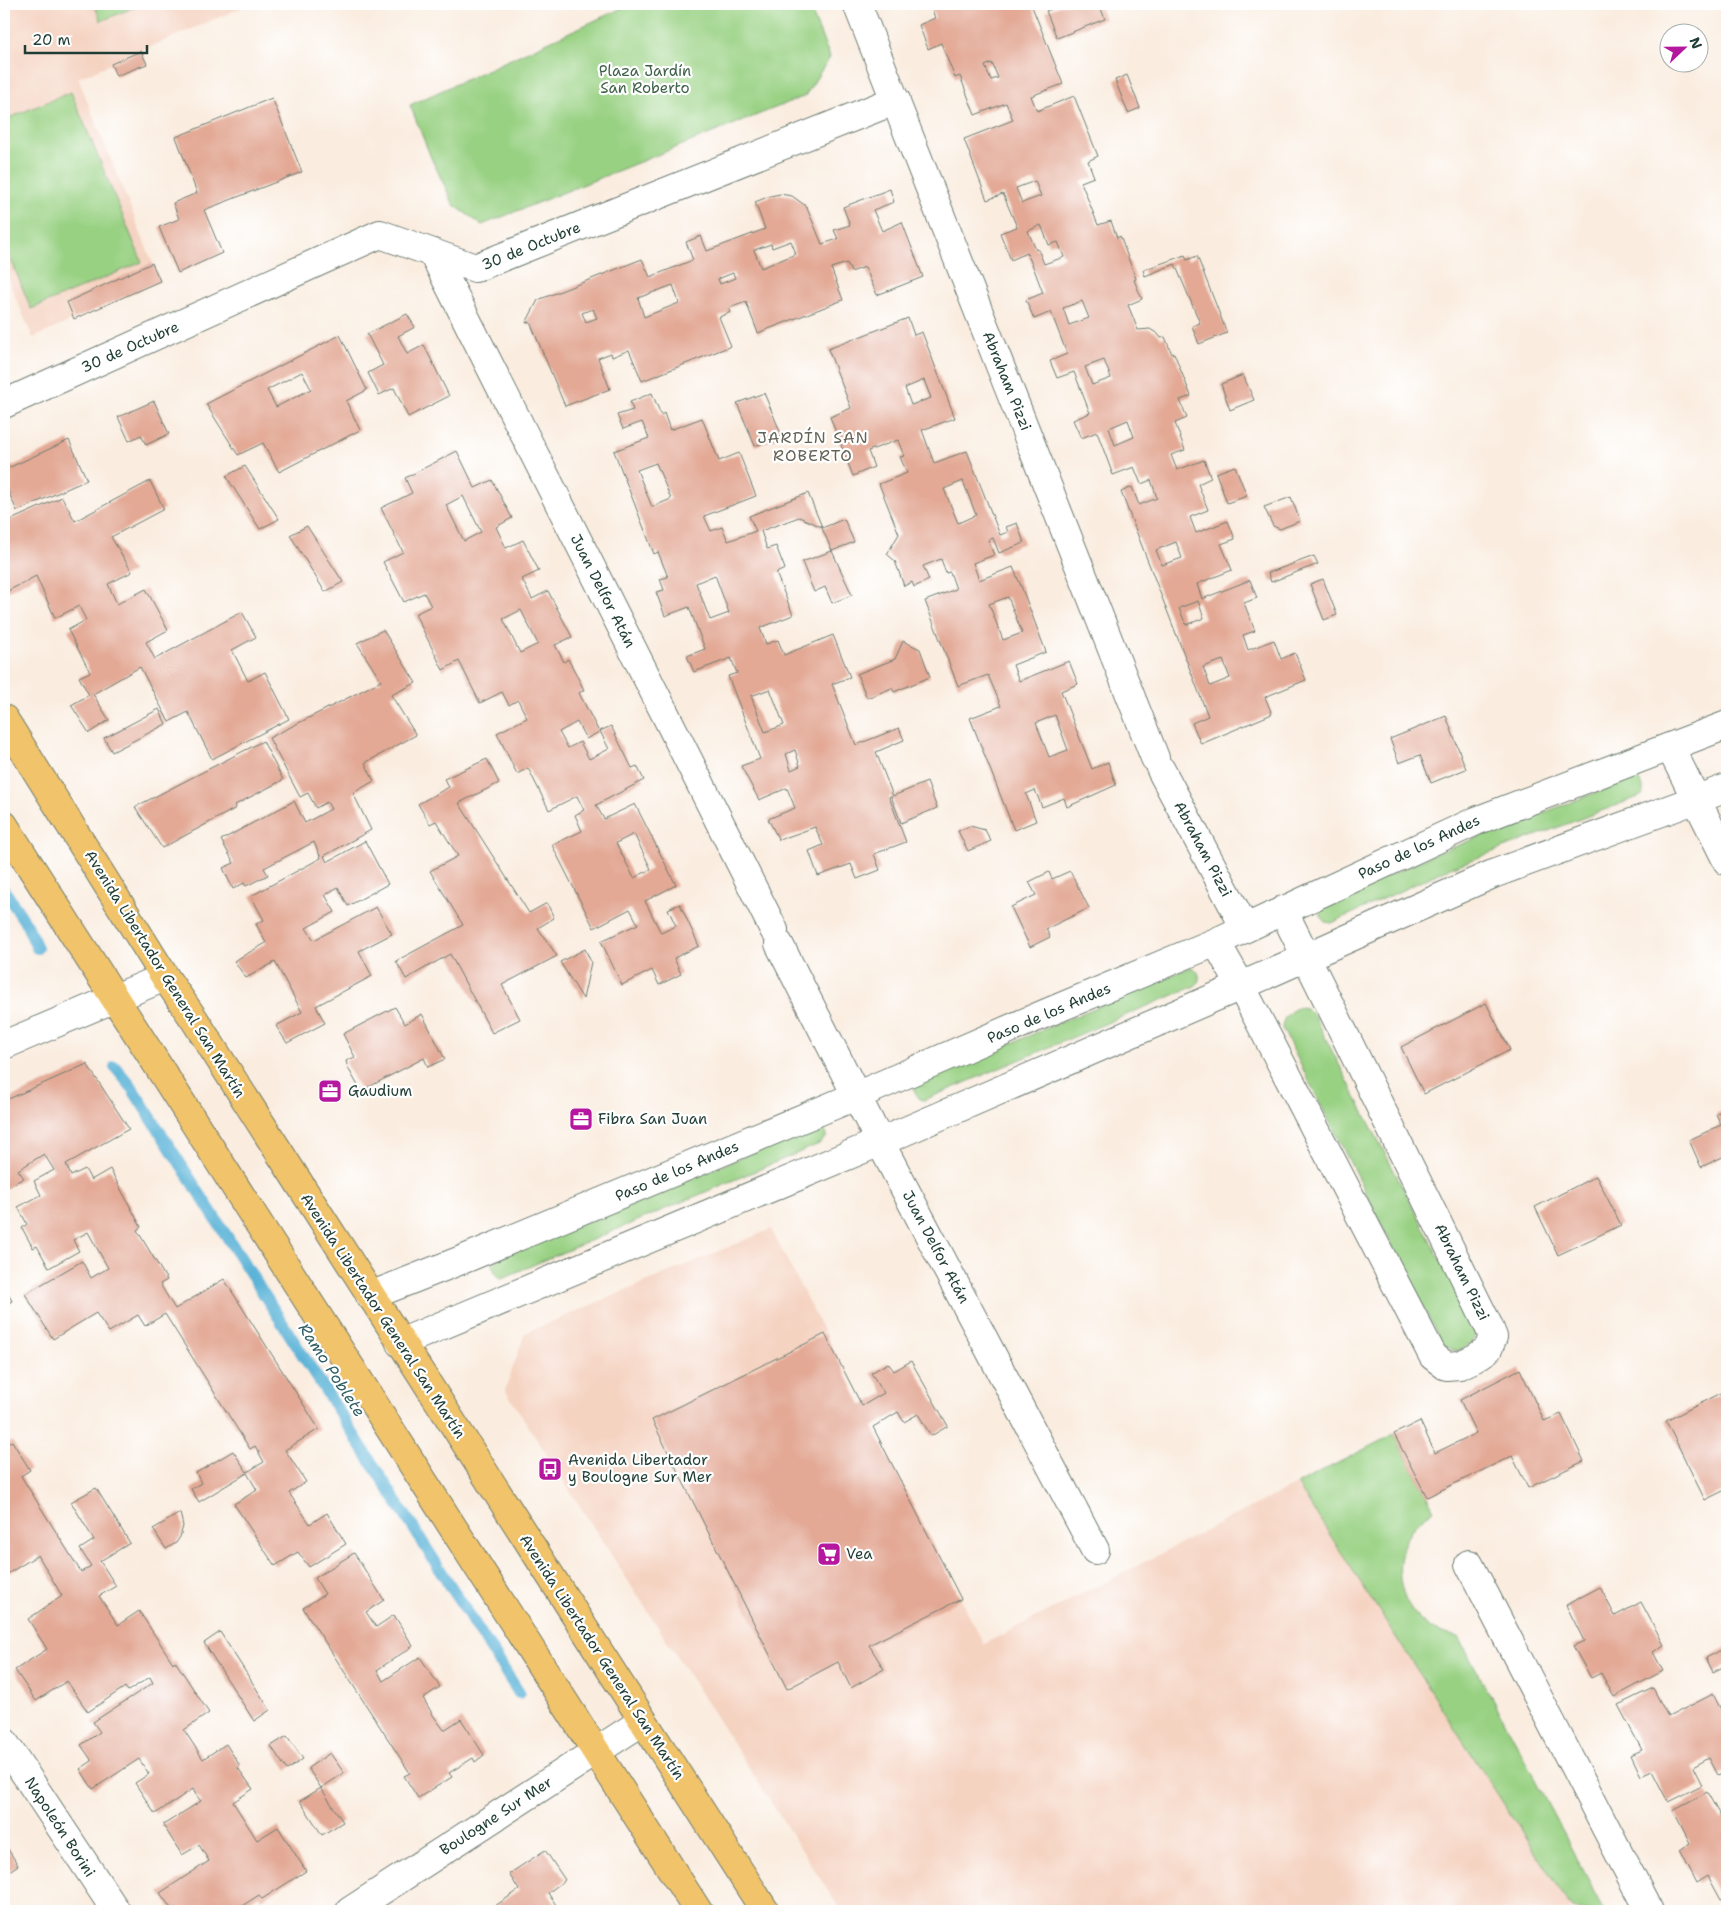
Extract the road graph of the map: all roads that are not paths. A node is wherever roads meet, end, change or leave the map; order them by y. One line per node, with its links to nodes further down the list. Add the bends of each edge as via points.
1 (858, 4): 2 (street, Abraham Pizzi)
2 (896, 100): 3 (street, 30 de Octubre, via 475,268); 13 (street, Abraham Pizzi, via 1158,764)
3 (433, 253): 4 (street, 30 de Octubre, via 380,234); 20 (street, Juan Delfor Atán)
4 (4, 404)
5 (4, 719): 16 (main road, Avenida Libertador General San Martín)
6 (1727, 725): 7 (street, Paso de los Andes)
7 (1670, 747): 9 (street); 12 (street, Paso de los Andes, via 1476,821)
8 (1727, 788): 9 (street)
9 (1696, 800): 11 (street); 15 (street, via 1493,874)
10 (4, 825): 18 (main road)
11 (1727, 861)
12 (1283, 910): 13 (street, Paso de los Andes); 15 (street, Abraham Pizzi)
13 (1245, 928): 14 (street, Paso de los Andes)
14 (1216, 942): 17 (street, Abraham Pizzi); 20 (street, Paso de los Andes)
15 (1305, 957): 17 (street); 17 (street, Abraham Pizzi, via 1489,1327 1492,1337 1488,1349 1460,1365 1446,1366 1433,1356)
16 (165, 976): 18 (street); 22 (main road, Avenida Libertador General San Martín)
17 (1241, 986): 21 (street)
18 (114, 997): 19 (street); 28 (main road)
19 (4, 1045)
20 (856, 1096): 21 (street, Juan Delfor Atán); 22 (street, Paso de los Andes)
21 (880, 1142): 23 (street); 24 (street, Juan Delfor Atán)
22 (370, 1296): 23 (main road, Avenida Libertador General San Martín)
23 (400, 1343): 26 (main road, Avenida Libertador General San Martín)
24 (1095, 1550)
25 (1469, 1564): 33 (street)
26 (643, 1721): 28 (street, Boulogne Sur Mer); 32 (main road, Avenida Libertador General San Martín)
27 (4, 1742): 29 (street, Napoleón Borini)
28 (595, 1753): 30 (street, Boulogne Sur Mer); 31 (main road)
29 (116, 1911)
30 (350, 1911)
31 (698, 1911)
32 (765, 1911)
33 (1649, 1911)

